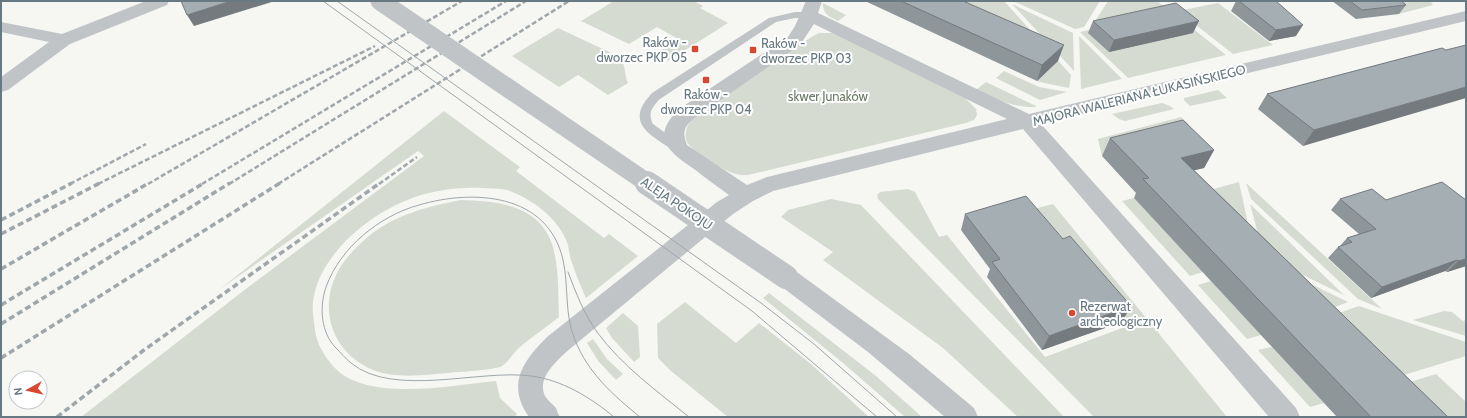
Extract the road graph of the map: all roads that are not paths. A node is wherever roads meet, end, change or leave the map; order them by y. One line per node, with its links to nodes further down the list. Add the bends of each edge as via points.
1 (161, 1): 6 (street)
2 (380, 1): 12 (street, ALEJA POKOJU, bridge, via 786,277 902,364)
3 (812, 8): 8 (street); 9 (street, via 794,41 678,122 674,140); 9 (lane, via 773,20 649,101 643,116 646,124)
4 (1466, 16): 8 (street, MAJORA WALERIANA ŁUKASIŃSKIEGO)
5 (1, 27): 6 (street)
6 (64, 40): 7 (street)
7 (1, 86)
8 (1027, 121): 10 (street, via 767,185); 13 (street, MAJORA WALERIANA ŁUKASIŃSKIEGO)
9 (680, 149): 10 (street)
10 (746, 195): 11 (street, via 725,208 561,340 542,359 531,376 529,388)
11 (542, 416)
12 (964, 417)
13 (1286, 417)

